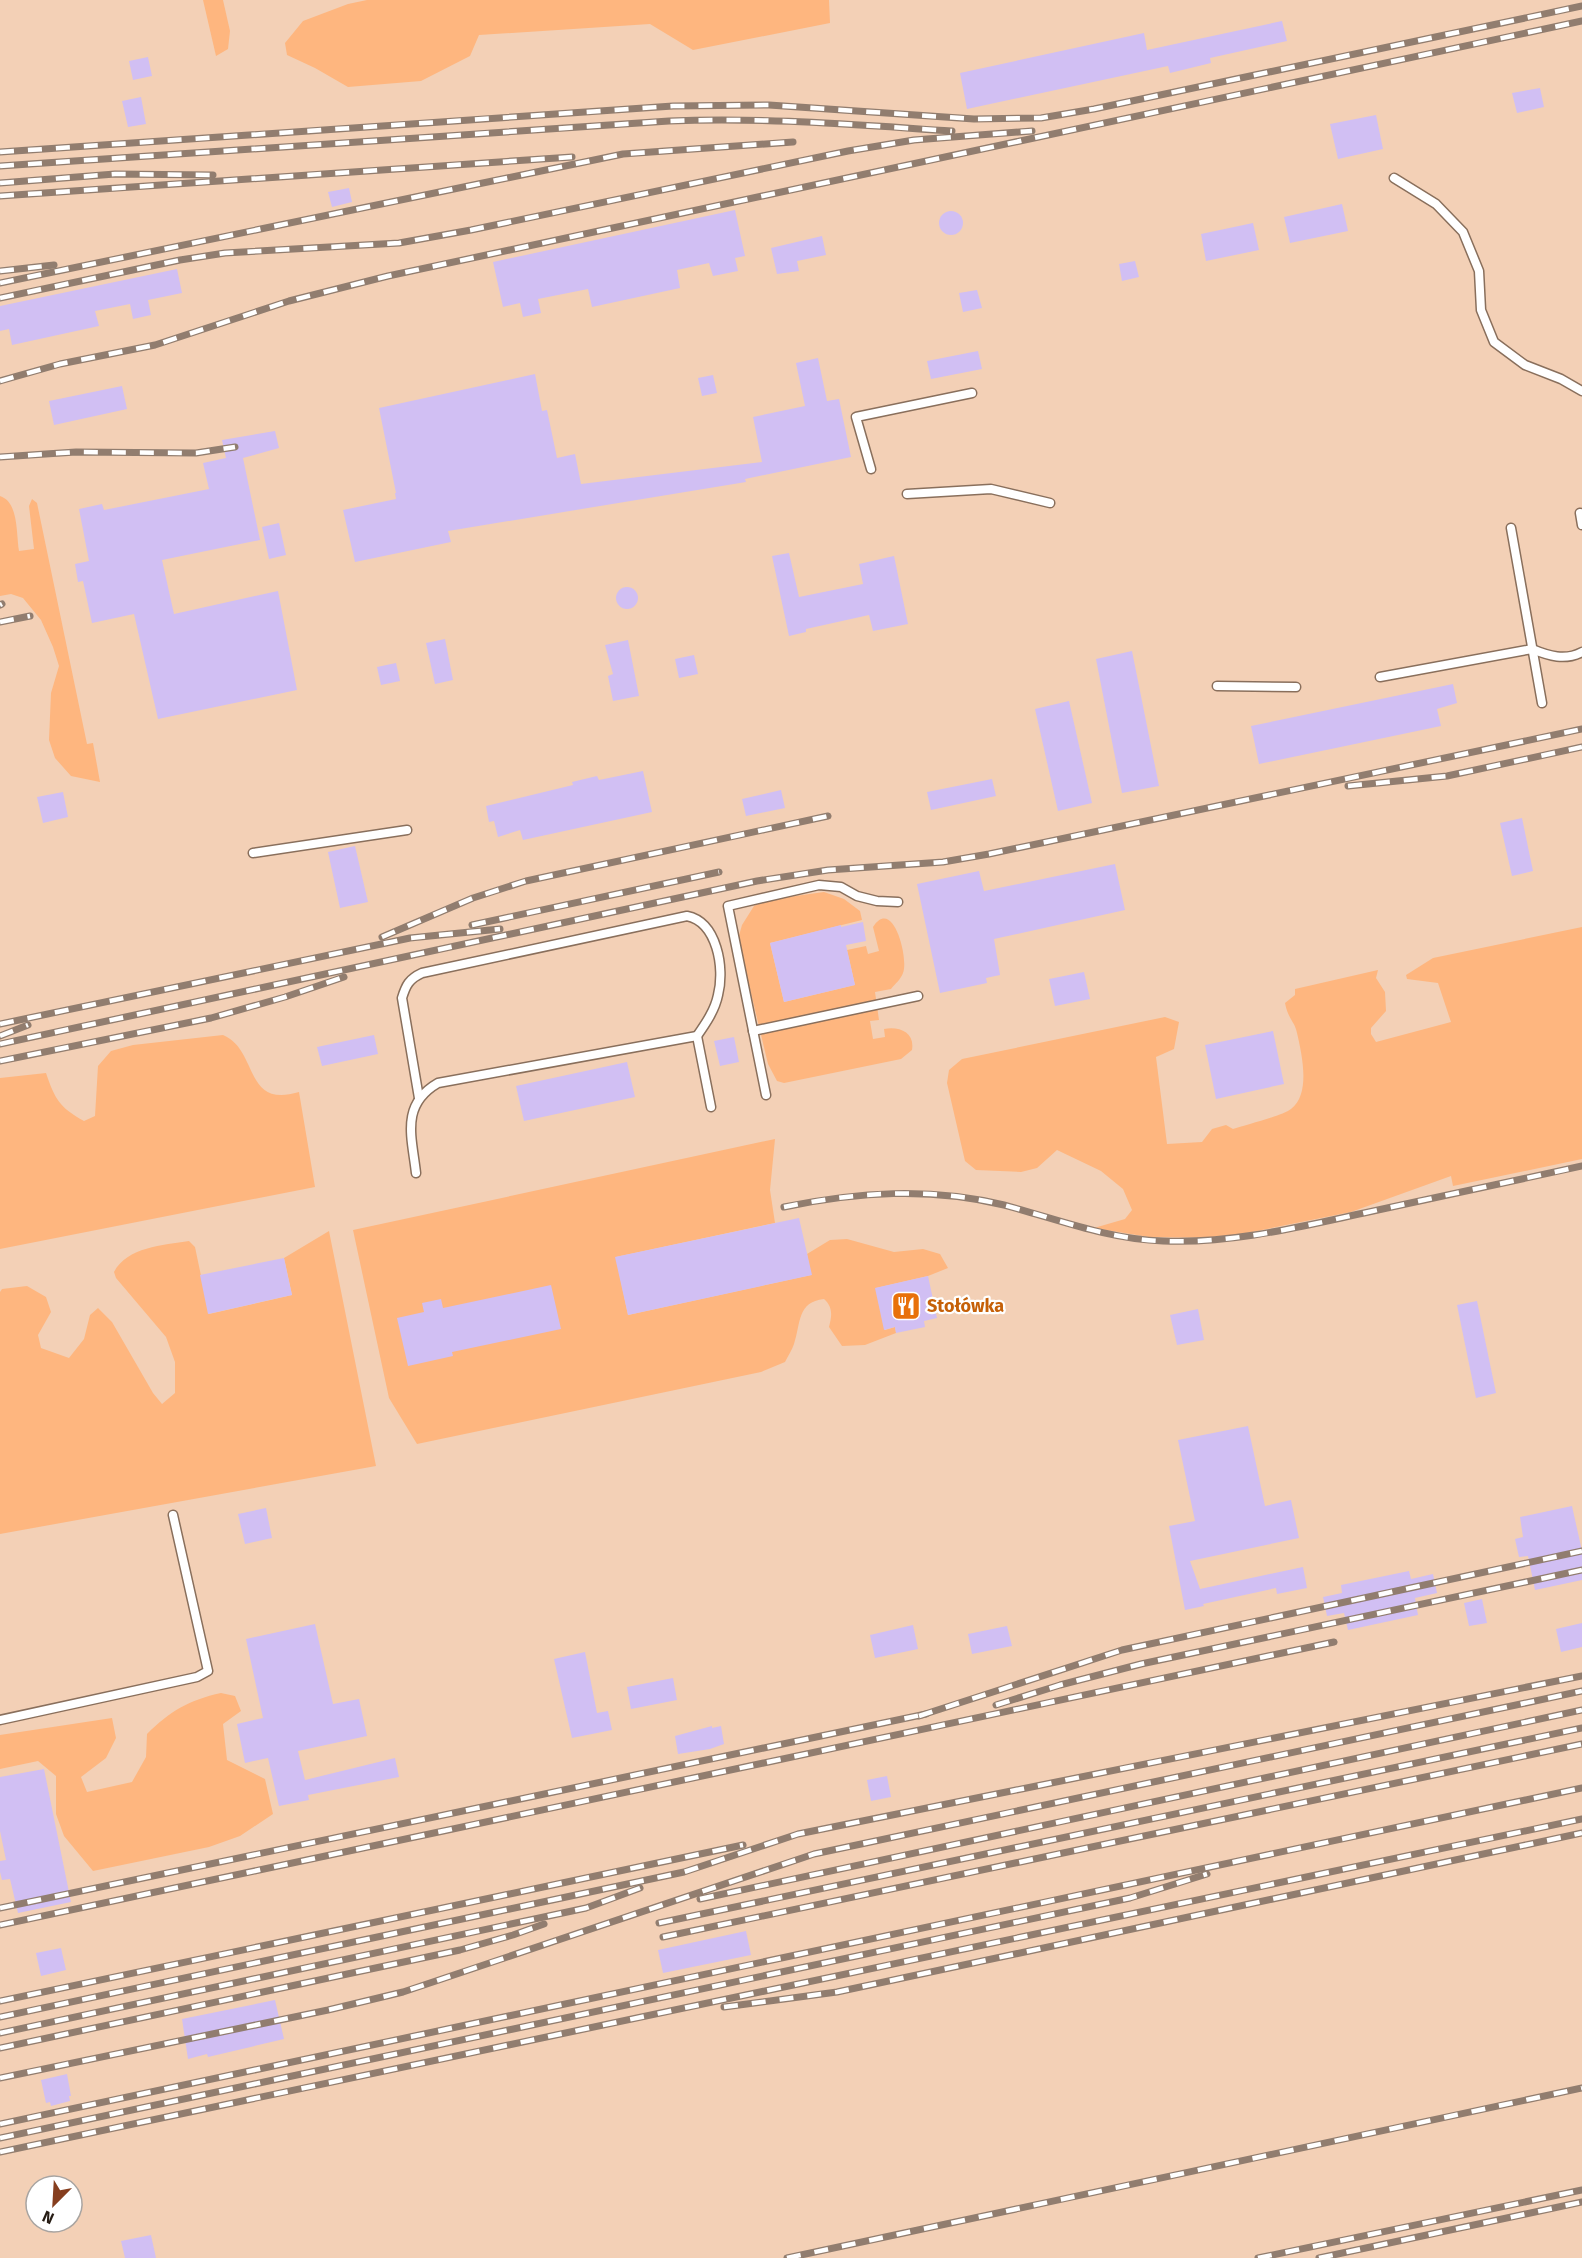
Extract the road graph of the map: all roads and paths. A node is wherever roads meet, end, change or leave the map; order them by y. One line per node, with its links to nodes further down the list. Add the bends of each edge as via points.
1 (1394, 178): 2 (lane, via 1436,204 1463,232 1479,271 1481,310 1494,342 1525,365 1561,378)
2 (1582, 392)
3 (972, 393): 4 (lane, via 856,417)
4 (872, 469)
5 (907, 494): 6 (lane, via 991,489)
6 (1050, 503)
7 (1580, 513): 8 (lane)
8 (1582, 525)
9 (1511, 528): 10 (lane)
10 (1532, 649): 11 (lane, via 1553,657 1574,656); 12 (lane); 15 (lane)
11 (1582, 651)
12 (1380, 677)
13 (1216, 686): 14 (lane)
14 (1296, 687)
15 (1542, 703)
16 (407, 830): 17 (lane)
17 (253, 853)
18 (898, 902): 20 (lane, via 877,902 841,887 819,885 728,906)
19 (918, 996): 20 (lane)
20 (753, 1031): 22 (lane)
21 (697, 1036): 23 (lane, via 438,1083); 23 (lane, via 714,1008 721,975 709,929 687,916 422,973 411,978 402,998); 24 (lane)
22 (766, 1095)
23 (419, 1098): 25 (lane, via 410,1119)
24 (711, 1107)
25 (416, 1173)
26 (173, 1515): 27 (lane, via 208,1671 197,1677)
27 (0, 1720)

